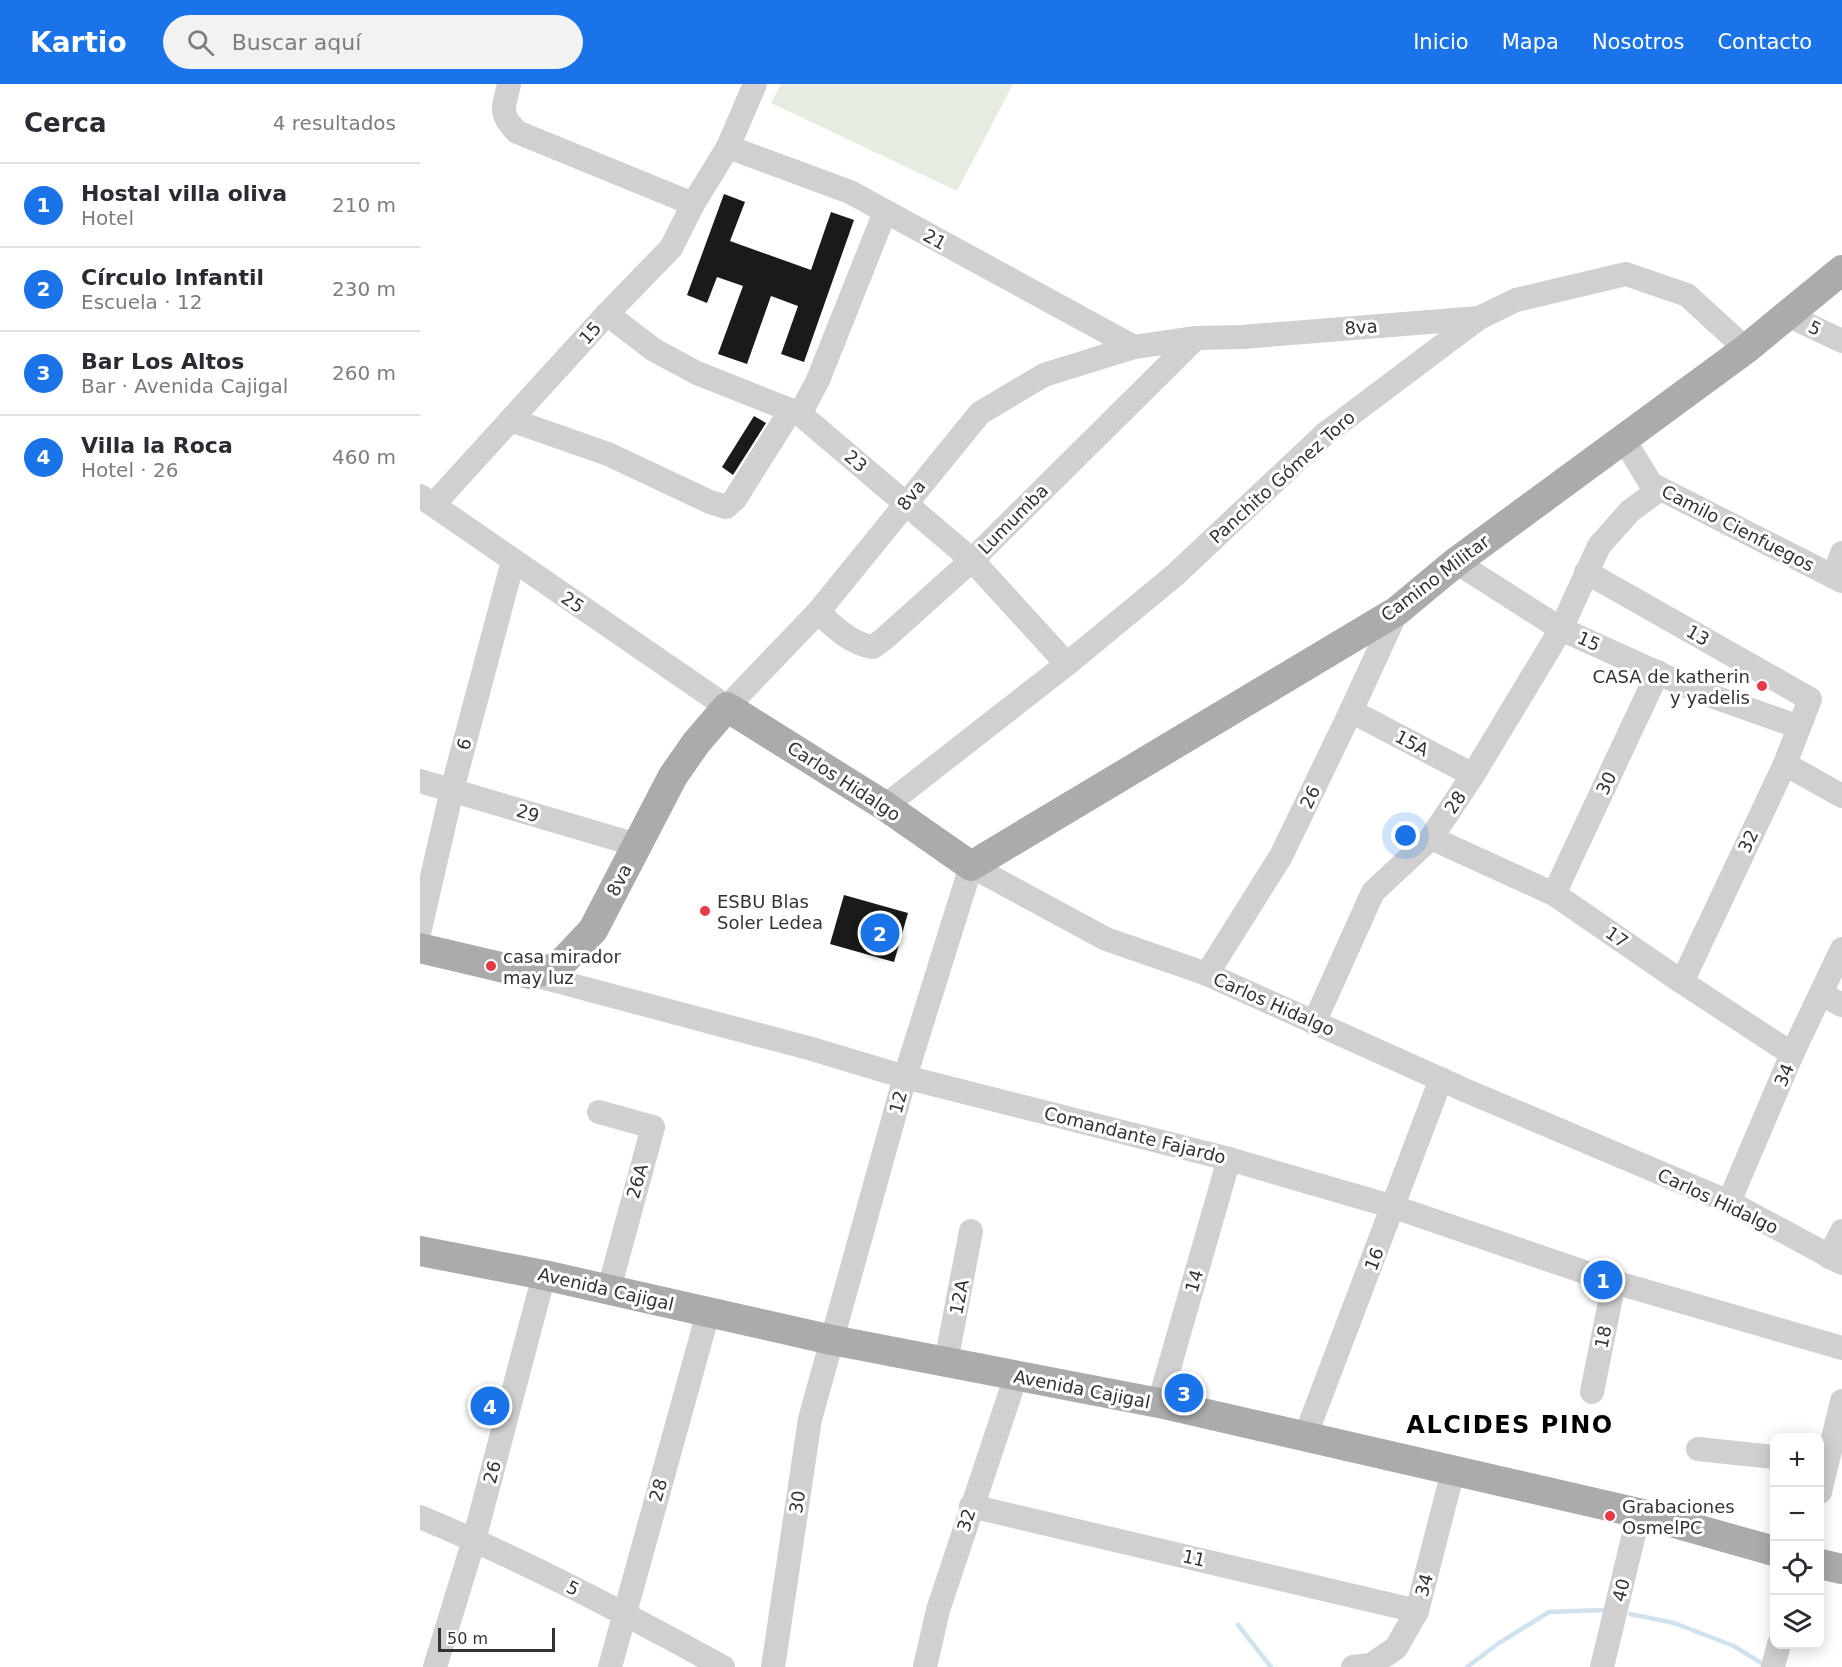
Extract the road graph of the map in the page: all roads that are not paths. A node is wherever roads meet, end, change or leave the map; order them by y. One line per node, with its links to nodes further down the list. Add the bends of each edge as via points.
1 (509, 84): 4 (street, via 504,108 506,121 517,132)
2 (755, 84): 3 (street, 15)
3 (728, 147): 4 (street, 15); 5 (street, 21, via 850,192)
4 (693, 204): 7 (street, 15, via 671,248)
5 (885, 212): 12 (street, 21); 14 (street, via 818,380)
6 (1842, 270): 8 (main road, Camino Militar)
7 (607, 314): 14 (street, 23, via 654,350 697,374); 15 (street, 15)
8 (1787, 315): 11 (street, 5); 13 (main road, Camino Militar)
9 (1479, 318): 10 (street, 8va); 13 (street, Panchito Gómez Toro, via 1515,300 1626,274 1687,295); 29 (street, Panchito Gómez Toro, via 1326,433 1175,575)
10 (1196, 338): 12 (street, 8va); 21 (street, Lumumba)
11 (1842, 341)
12 (1134, 347): 19 (street, 8va, via 1044,375 980,413)
13 (1746, 349): 16 (main road, Camino Militar)
14 (796, 412): 15 (street, via 726,507 608,454); 19 (street, 23)
15 (511, 420): 18 (street, 15)
16 (1623, 438): 17 (street, Camilo Cienfuegos, via 1651,484); 23 (main road, Camino Militar)
17 (1660, 489): 24 (street, 28, via 1630,511 1599,546); 25 (street, Camilo Cienfuegos)
18 (426, 500): 22 (street, 25)
19 (905, 502): 21 (street, 23); 27 (street, 8va)
20 (1842, 554): 25 (street)
21 (972, 560): 27 (street, Lumumba, via 873,647 863,646 836,629); 29 (street, 23)
22 (513, 561): 32 (street, 25); 38 (street, 6)
23 (1456, 562): 26 (main road, Camino Militar); 28 (street, 15)
24 (1586, 572): 28 (street, 28); 31 (street, 13)
25 (1838, 578)
26 (1397, 611): 33 (street, 26); 43 (main road, Camino Militar)
27 (818, 612): 32 (street, 8va)
28 (1561, 629): 30 (street, 15); 36 (street, 28)
29 (1066, 663): 40 (street, Panchito Gómez Toro)
30 (1658, 672): 34 (street, 15, via 1700,692); 44 (street, 30)
31 (1810, 699): 34 (street, 32)
32 (727, 707): 40 (main road, Carlos Hidalgo); 42 (main road, 8va, via 673,776)
33 (1352, 711): 36 (street, 15A); 49 (street, 26, via 1281,856)
34 (1799, 727): 35 (street, 32)
35 (1785, 764): 39 (street); 50 (street, 32)
36 (1473, 775): 41 (street, 28)
37 (420, 781): 38 (street, 29)
38 (452, 790): 42 (street, 29); 45 (street, 6)
39 (1842, 796)
40 (885, 806): 43 (main road, Carlos Hidalgo)
41 (1431, 838): 44 (street, 17); 53 (street, 28, via 1373,892)
42 (637, 845): 48 (main road, 8va, via 593,930 558,967)
43 (971, 866): 49 (street, Carlos Hidalgo, via 1106,939); 55 (street, 12)
44 (1554, 894): 50 (street, 17)
45 (420, 929)
46 (420, 948): 48 (main road, Comandante Fajardo)
47 (1842, 949): 51 (street, 34)
48 (530, 974): 55 (street, Comandante Fajardo)
49 (1207, 974): 53 (street, Carlos Hidalgo)
50 (1682, 982): 54 (street, 17)
51 (1821, 994): 52 (street); 54 (street, 34)
52 (1842, 1005)
53 (1314, 1023): 56 (street, Carlos Hidalgo)
54 (1792, 1054): 59 (street, 34)
55 (905, 1077): 58 (street, Comandante Fajardo); 69 (street, 12)
56 (1441, 1079): 59 (street, Carlos Hidalgo); 60 (street, 16)
57 (599, 1112): 67 (street, 26A, via 653,1127)
58 (1229, 1159): 60 (street, Comandante Fajardo); 75 (street, 14)
59 (1729, 1202): 64 (street, Carlos Hidalgo)
60 (1394, 1207): 66 (street, Comandante Fajardo); 76 (street, 16)
61 (1842, 1231): 64 (street)
62 (971, 1232): 71 (street, 12A)
63 (420, 1251): 65 (main road, Avenida Cajigal)
64 (1836, 1260)
65 (544, 1275): 67 (main road, Avenida Cajigal); 85 (street, 26)
66 (1614, 1282): 70 (street, Comandante Fajardo); 73 (street, 18)
67 (609, 1289): 68 (main road, Avenida Cajigal)
68 (708, 1313): 69 (main road, Avenida Cajigal); 90 (street, 28)
69 (832, 1340): 71 (main road, Avenida Cajigal); 95 (street, 30, via 810,1419)
70 (1842, 1348)
71 (946, 1362): 72 (main road, Avenida Cajigal)
72 (1016, 1376): 75 (main road, Avenida Cajigal); 82 (street, 32)
73 (1592, 1392)
74 (1842, 1401): 79 (street)
75 (1158, 1404): 76 (main road, Avenida Cajigal)
76 (1305, 1437): 80 (main road, Avenida Cajigal)
77 (1698, 1449): 78 (street)
78 (1770, 1457)
79 (1830, 1463): 81 (street)
80 (1453, 1471): 83 (main road, Avenida Cajigal); 89 (street, 34)
81 (1822, 1487)
82 (971, 1506): 89 (street, 11); 96 (street, 32, via 938,1610)
83 (1640, 1513): 86 (main road, Avenida Cajigal); 98 (street, 40)
84 (420, 1517): 85 (street, 5)
85 (474, 1540): 90 (street, 5); 92 (street, 26)
86 (1770, 1550)
87 (1824, 1565): 88 (main road)
88 (1842, 1569)
89 (1417, 1611): 97 (street, 34, via 1396,1648 1371,1665)
90 (624, 1613): 93 (street, 28); 94 (street, 5)
91 (1778, 1649): 99 (street)
92 (431, 1658)
93 (610, 1667)
94 (723, 1667)
95 (773, 1667)
96 (925, 1667)
97 (1353, 1667)
98 (1602, 1667)
99 (1773, 1667)

